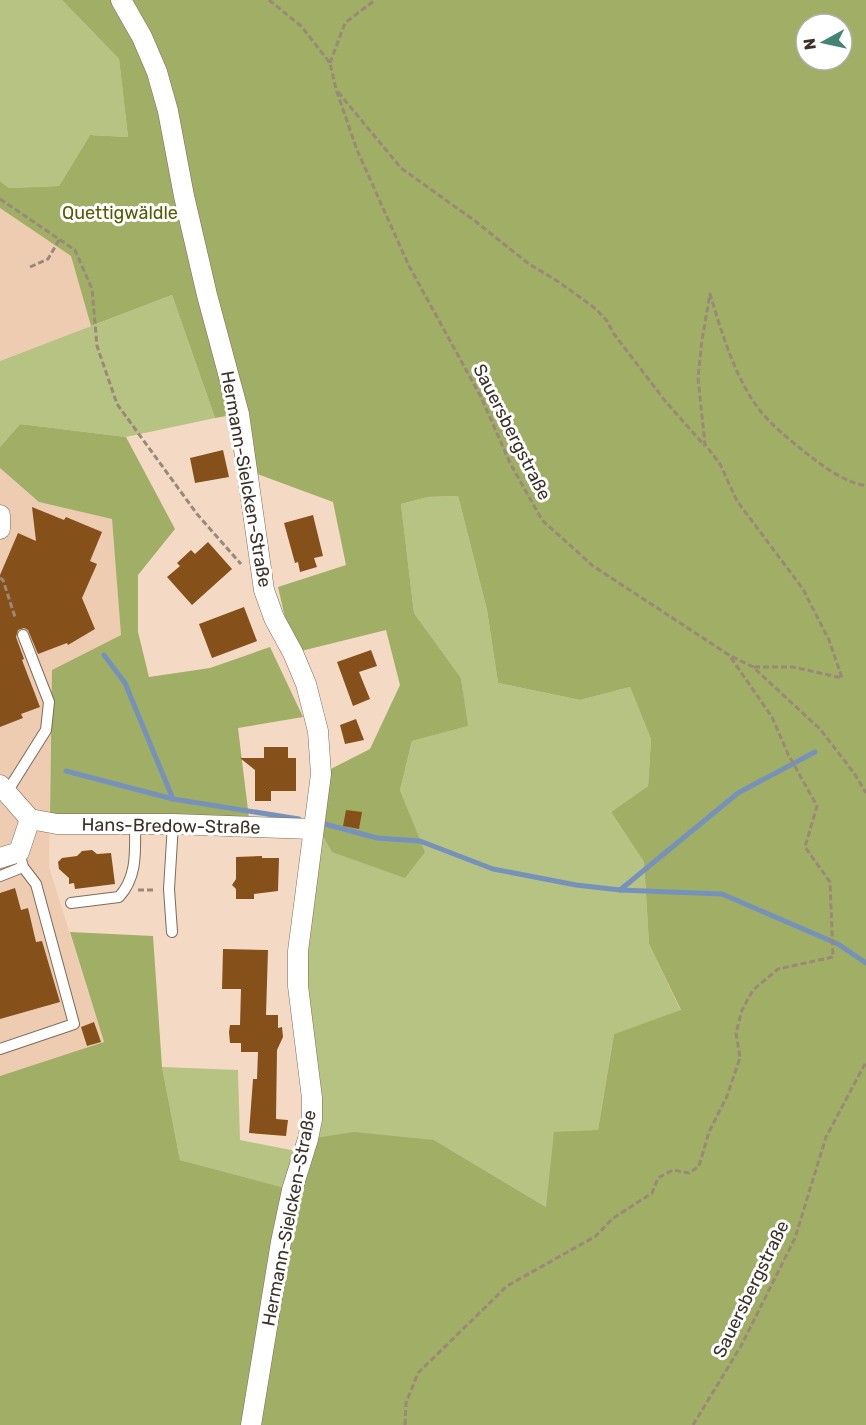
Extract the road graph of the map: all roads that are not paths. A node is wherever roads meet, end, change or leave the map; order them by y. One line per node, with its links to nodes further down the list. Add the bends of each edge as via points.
1 (121, 0): 7 (street, Hermann-Sielcken-Straße, via 146,46 168,111 207,295 239,414 264,590 306,684 318,730 321,774)
2 (0, 515): 3 (street)
3 (0, 529)
4 (23, 635): 5 (lane, via 49,702 46,730)
5 (3, 788): 6 (street)
6 (30, 819): 8 (street, Hans-Bredow-Straße, via 57,824); 10 (street)
7 (314, 823): 9 (street, Hans-Bredow-Straße); 15 (street, Hermann-Sielcken-Straße, via 298,951 312,1119 280,1242)
8 (135, 824): 9 (street, Hans-Bredow-Straße); 12 (lane, via 135,860 124,891 119,897)
9 (173, 825): 13 (lane, via 169,890)
10 (14, 859): 11 (lane); 14 (lane, via 36,884 74,1024)
11 (0, 876)
12 (71, 903)
13 (172, 932)
14 (0, 1049)
15 (251, 1425)

